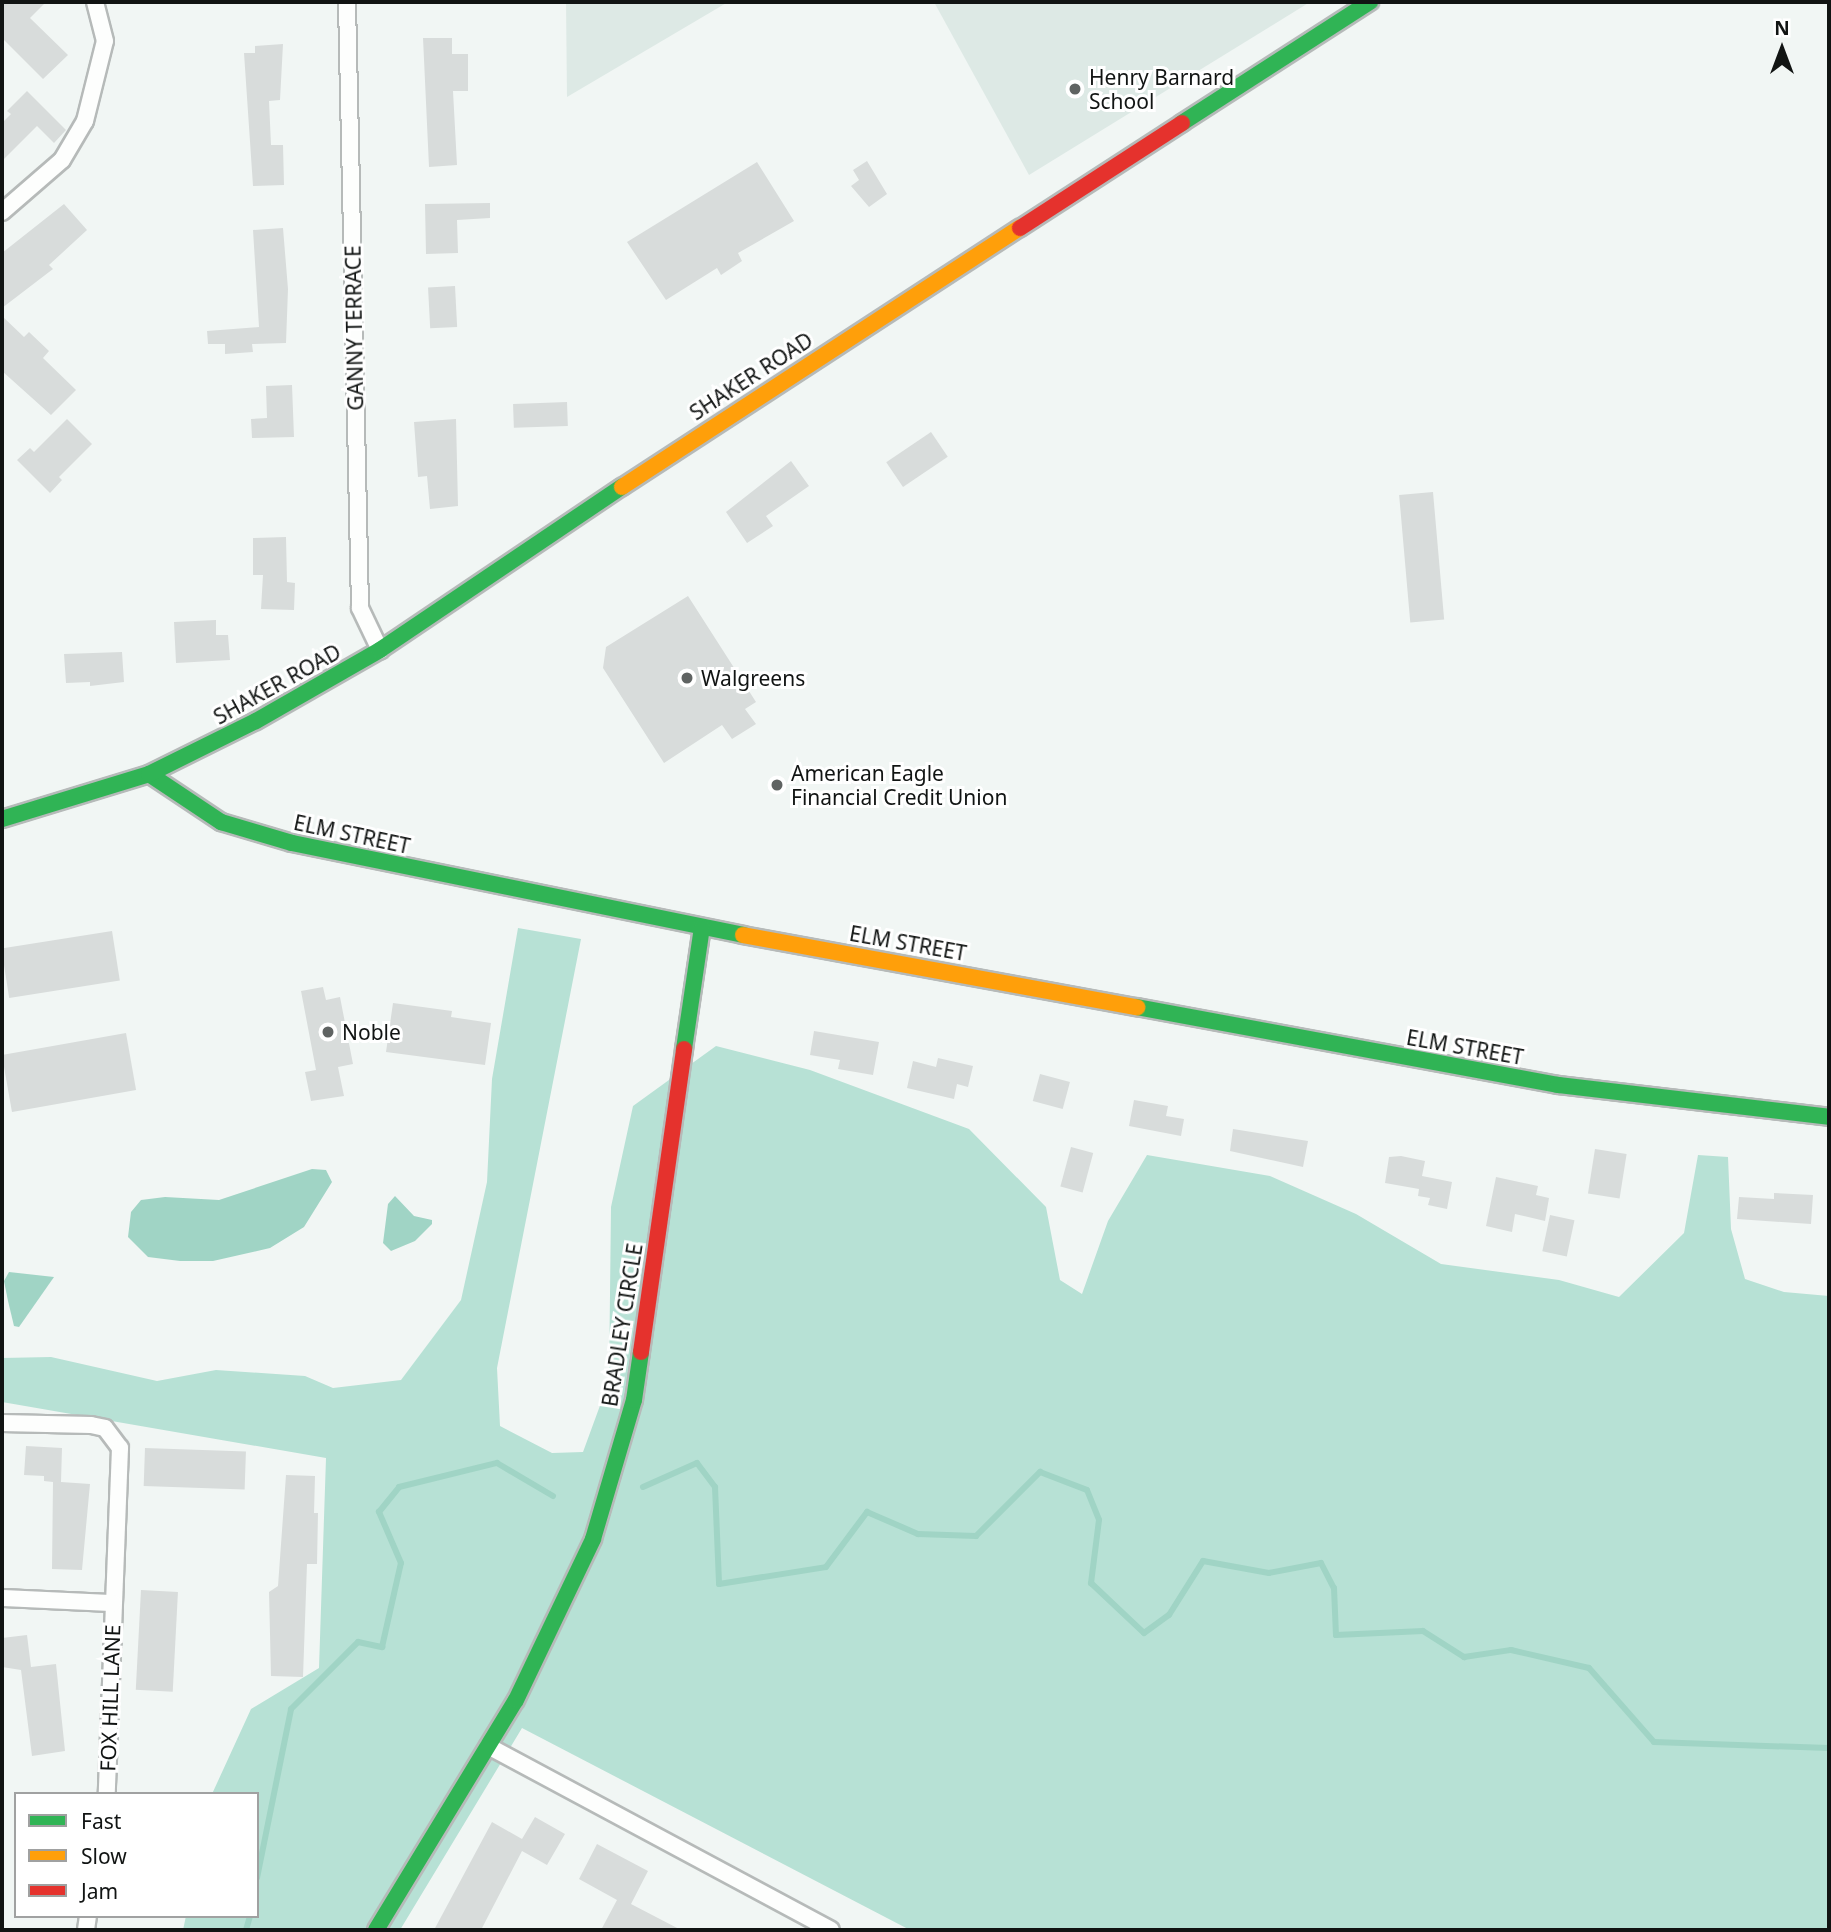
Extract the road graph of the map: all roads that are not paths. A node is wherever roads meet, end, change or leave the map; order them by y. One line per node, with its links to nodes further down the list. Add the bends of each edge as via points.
1 (95, 2): 4 (street, via 105,41 85,121 62,160)
2 (347, 2): 5 (street, GANNY TERRACE, via 360,608)
3 (1370, 2): 5 (street, SHAKER ROAD, via 716,424)
4 (2, 212)
5 (380, 650): 6 (street, SHAKER ROAD, via 256,721)
6 (149, 774): 7 (street); 8 (street, ELM STREET, via 221,822 292,844)
7 (2, 819)
8 (702, 927): 9 (street, ELM STREET, via 1558,1085); 13 (street, BRADLEY CIRCLE, via 634,1400 593,1539 516,1700)
9 (1829, 1116)
10 (2, 1423): 12 (street, FOX HILL LANE, via 91,1424 114,1436 120,1448)
11 (2, 1598): 12 (street, FOX HILL LANE)
12 (113, 1603): 14 (street, FOX HILL LANE)
13 (488, 1746): 15 (street, BRADLEY CIRCLE); 16 (street)
14 (107, 1792)
15 (376, 1930)
16 (831, 1930)

